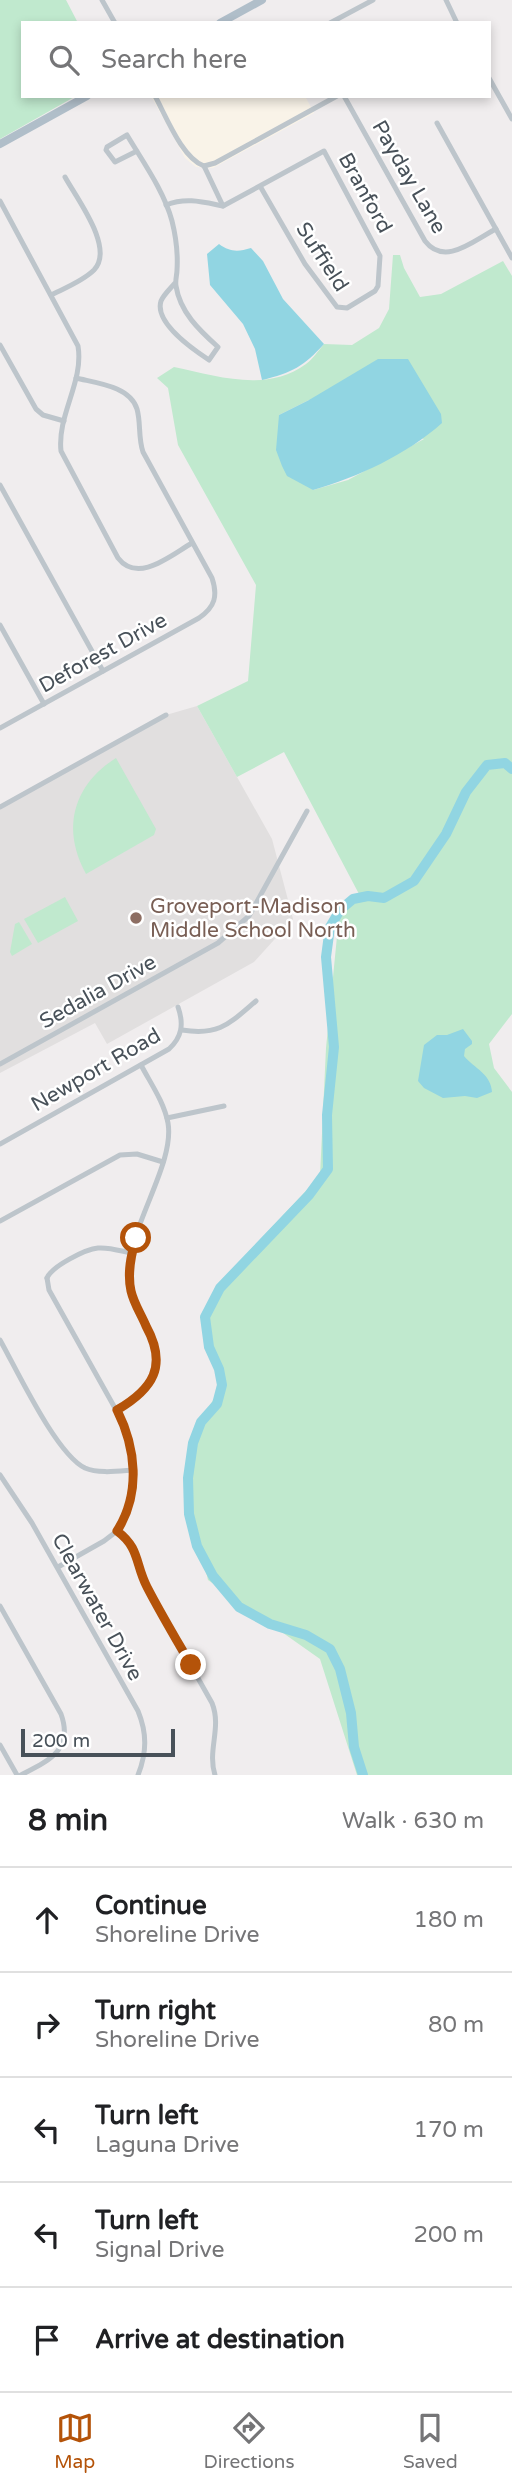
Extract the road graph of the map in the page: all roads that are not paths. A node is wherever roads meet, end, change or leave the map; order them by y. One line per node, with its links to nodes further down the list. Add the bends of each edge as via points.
1 (102, 0): 5 (street)
2 (262, 0): 6 (main road)
3 (373, 0): 7 (street)
4 (446, 0): 8 (street)
5 (114, 21)
6 (224, 21)
7 (334, 21)
8 (456, 21)
9 (491, 81): 14 (street)
10 (83, 98): 16 (main road)
11 (156, 98): 18 (street, via 187,153)
12 (333, 98): 18 (street)
13 (345, 98): 24 (street, Payday Lane, via 433,250 451,253)
14 (512, 118)
15 (437, 123): 24 (street)
16 (0, 144)
17 (136, 151): 17 (street, via 115,162 106,150 127,135); 22 (street)
18 (204, 166): 23 (street)
19 (65, 177): 28 (street, via 97,235 101,255 91,273)
20 (261, 186): 23 (street); 27 (street, Suffield, via 305,264 337,307 347,308); 27 (street, Branford, via 324,151 379,250)
21 (1, 203): 28 (street)
22 (166, 205): 23 (street, via 186,200); 26 (street, via 176,248)
23 (223, 206)
24 (496, 229): 25 (street)
25 (512, 258)
26 (175, 283): 26 (street, via 162,299 163,314 174,334 209,360 218,347 188,316)
27 (375, 291)
28 (51, 295): 30 (street, via 78,346)
29 (0, 345): 31 (street, via 36,409)
30 (76, 378): 31 (street); 33 (street, via 130,397 137,410 143,452)
31 (64, 421): 33 (street, via 60,442 65,462 123,564 132,569 150,567)
32 (0, 485): 35 (street)
33 (192, 543): 35 (street, Deforest Drive, via 212,578 216,593 211,608)
34 (0, 625): 36 (street)
35 (103, 671): 36 (street, Deforest Drive)
36 (44, 704): 38 (street, Deforest Drive)
37 (166, 715): 39 (street)
38 (0, 729)
39 (0, 807)
40 (307, 811): 44 (street, Sedalia Drive, via 249,916 218,943)
41 (256, 1001): 43 (street, via 218,1030)
42 (178, 1007): 43 (street, Newport Road)
43 (181, 1030): 45 (street, Newport Road, via 173,1045)
44 (0, 1065)
45 (141, 1065): 47 (street); 48 (street, Newport Road)
46 (224, 1106): 47 (street)
47 (167, 1118): 49 (street)
48 (0, 1144)
49 (163, 1162): 50 (street, via 137,1154 120,1155); 51 (street)
50 (0, 1221)
51 (131, 1253): 53 (street, via 91,1249 53,1269); 55 (street, via 131,1291 151,1336 155,1366 145,1390)
52 (39, 1275): 53 (street)
53 (47, 1278): 55 (street, via 49,1290)
54 (0, 1340): 56 (street, via 53,1434 75,1461 92,1470)
55 (117, 1410): 56 (street)
56 (134, 1470): 58 (street, via 128,1508)
57 (0, 1475): 59 (street, Clearwater Drive)
58 (117, 1531): 59 (street); 64 (street, via 136,1551 146,1586 212,1703 217,1721 212,1753)
59 (58, 1567): 63 (street, Clearwater Drive, via 138,1711 145,1735)
60 (0, 1606): 62 (street, via 61,1714 65,1733 58,1750)
61 (0, 1745): 62 (street)
62 (19, 1775)
63 (138, 1775)
64 (215, 1775)

